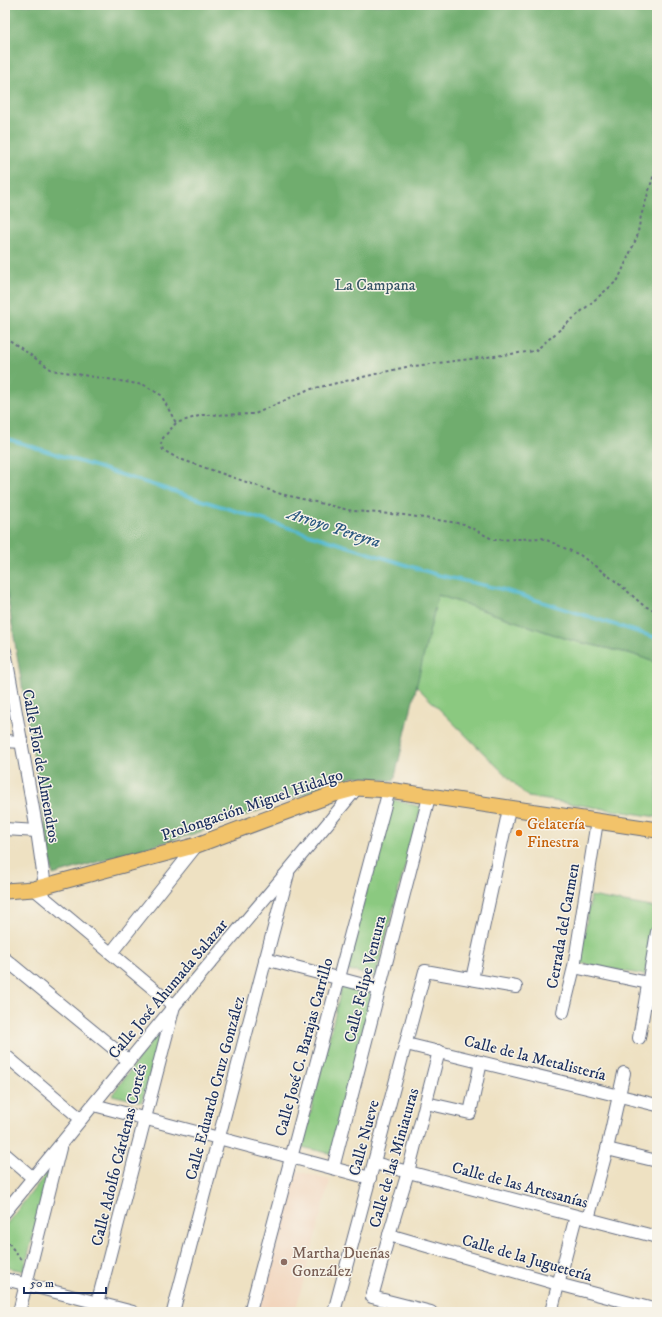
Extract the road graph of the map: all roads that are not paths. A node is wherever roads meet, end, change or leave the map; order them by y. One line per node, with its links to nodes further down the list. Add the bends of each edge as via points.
1 (5, 654): 3 (street, Calle Flor de Almendros)
2 (5, 741): 3 (street)
3 (22, 742): 11 (street, Calle Flor de Almendros)
4 (357, 788): 5 (main road, Prolongación Miguel Hidalgo); 12 (main road, Prolongación Miguel Hidalgo, via 331,795); 13 (street, Calle José Ahumada Salazar)
5 (388, 790): 6 (main road, Prolongación Miguel Hidalgo); 21 (street, Calle José C. Barajas Carrillo)
6 (429, 797): 7 (main road, Prolongación Miguel Hidalgo); 25 (street, Calle Felipe Ventura)
7 (509, 809): 8 (main road, Prolongación Miguel Hidalgo); 22 (street)
8 (597, 821): 10 (main road, Prolongación Miguel Hidalgo); 20 (street, Cerrada del Carmen)
9 (5, 829): 11 (street)
10 (657, 830)
11 (37, 831): 14 (street, Calle Flor de Almendros)
12 (197, 845): 14 (main road, Prolongación Miguel Hidalgo); 17 (street)
13 (288, 871): 19 (street, Calle Eduardo Cruz González); 26 (street, Calle José Ahumada Salazar)
14 (40, 888): 15 (main road, Prolongación Miguel Hidalgo); 17 (street)
15 (5, 891)
16 (657, 932): 23 (street)
17 (111, 953): 26 (street)
18 (5, 959): 32 (street)
19 (266, 959): 21 (street); 41 (street, Calle Eduardo Cruz González)
20 (574, 967): 23 (street); 27 (street, Cerrada del Carmen)
21 (339, 978): 25 (street); 45 (street, Calle José C. Barajas Carrillo)
22 (472, 979): 24 (street); 29 (street, Calle Nueve, via 425,971)
23 (648, 983): 28 (street)
24 (516, 987)
25 (379, 989): 48 (street, Calle Felipe Ventura)
26 (174, 1006): 32 (street, Calle José Ahumada Salazar); 39 (street, Calle Adolfo Cárdenas Cortés)
27 (563, 1012)
28 (639, 1038)
29 (406, 1044): 30 (street, Calle de la Metalistería); 47 (street, Calle Nueve)
30 (439, 1051): 33 (street, Calle de la Metalistería); 36 (street, Calle de las Miniaturas)
31 (5, 1055): 40 (street)
32 (129, 1061): 37 (street, Calle José Ahumada Salazar)
33 (481, 1062): 35 (street, Calle de la Metalistería); 36 (street, via 470,1113)
34 (624, 1073): 35 (street)
35 (619, 1095): 38 (street, Calle de la Metalistería); 43 (street)
36 (426, 1103): 49 (street, Calle de las Miniaturas)
37 (94, 1105): 39 (street); 40 (street, Calle José Ahumada Salazar)
38 (657, 1105)
39 (145, 1118): 41 (street); 59 (street, Calle Adolfo Cárdenas Cortés)
40 (81, 1119): 42 (street, Calle José Ahumada Salazar)
41 (219, 1138): 45 (street); 63 (street, Calle Eduardo Cruz González)
42 (61, 1143): 50 (street, Calle José Ahumada Salazar); 57 (street)
43 (607, 1149): 46 (street); 53 (street)
44 (5, 1154): 50 (street)
45 (291, 1157): 48 (street); 64 (street, Calle José C. Barajas Carrillo)
46 (657, 1161)
47 (374, 1163): 49 (street, Calle de las Artesanías); 51 (street, Calle Nueve)
48 (333, 1168): 51 (street)
49 (408, 1172): 53 (street, Calle de las Artesanías); 54 (street, Calle de las Miniaturas)
50 (34, 1178): 52 (street, Calle José Ahumada Salazar)
51 (370, 1178): 65 (street, Calle Nueve)
52 (5, 1212)
53 (582, 1218): 55 (street, Calle de las Artesanías); 58 (street)
54 (389, 1235): 58 (street, Calle de la Juguetería); 66 (street, Calle de las Miniaturas, via 372,1297)
55 (657, 1237)
56 (5, 1279): 57 (street)
57 (26, 1284): 59 (street); 61 (street)
58 (558, 1284): 60 (street, Calle de la Juguetería); 67 (street)
59 (96, 1307): 62 (street)
60 (657, 1310)
61 (19, 1312)
62 (133, 1312)
63 (173, 1312)
64 (250, 1312)
65 (334, 1312)
66 (431, 1312)
67 (551, 1312)

